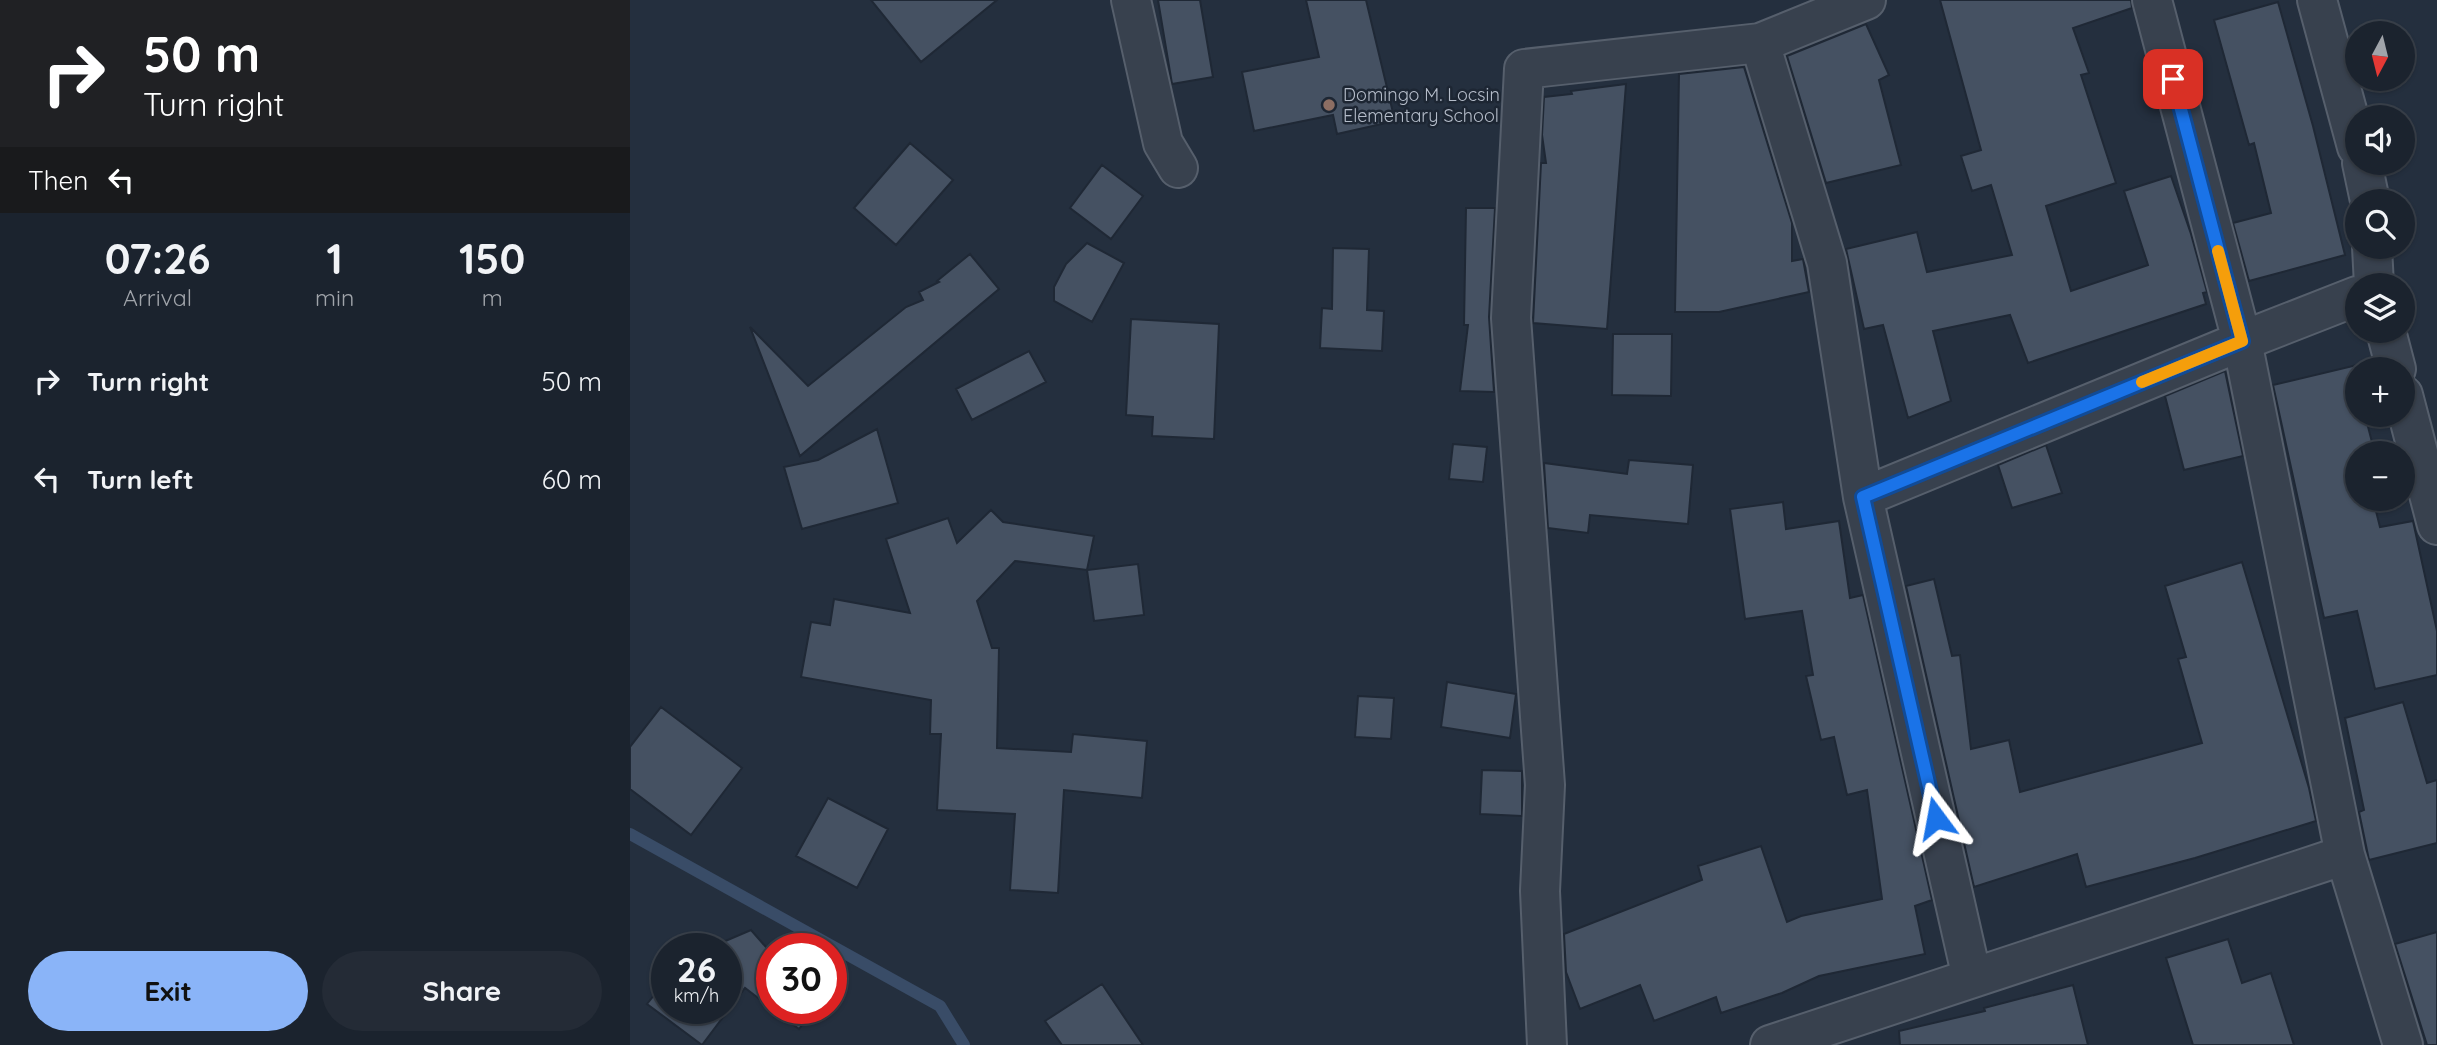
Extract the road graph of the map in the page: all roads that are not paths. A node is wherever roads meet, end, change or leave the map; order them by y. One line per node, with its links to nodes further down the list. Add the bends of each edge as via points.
1 (1131, 0): 7 (street, via 1163,143)
2 (1866, 0): 5 (street)
3 (2152, 0): 9 (street)
4 (2316, 0): 6 (street)
5 (1760, 43): 11 (street, via 1827,263); 15 (street, via 1524,69 1511,318 1545,785 1540,891)
6 (2345, 105)
7 (1178, 167)
8 (2345, 301): 9 (street)
9 (2242, 341): 11 (street); 13 (street)
10 (2411, 427): 12 (street)
11 (1863, 497): 14 (street)
12 (2437, 525)
13 (2345, 855): 14 (street); 17 (street)
14 (1972, 978): 16 (street)
15 (1547, 1045)
16 (1770, 1045)
17 (2403, 1045)

